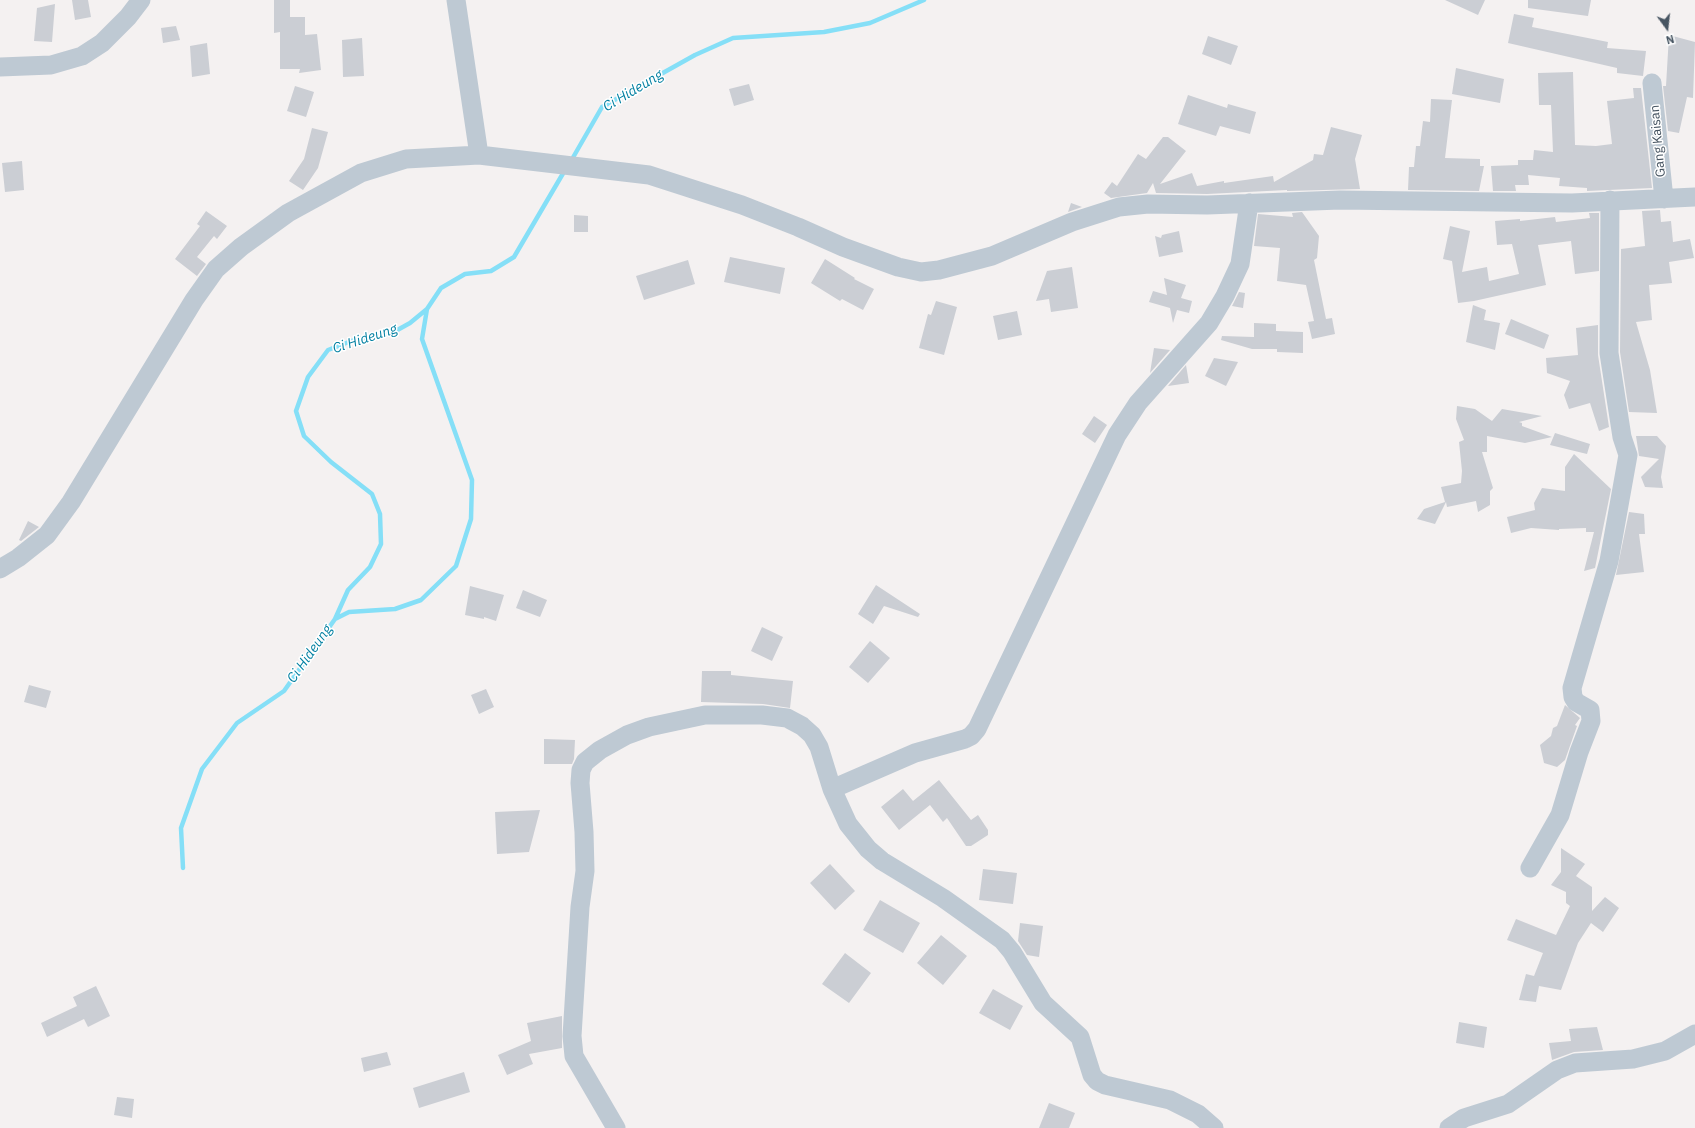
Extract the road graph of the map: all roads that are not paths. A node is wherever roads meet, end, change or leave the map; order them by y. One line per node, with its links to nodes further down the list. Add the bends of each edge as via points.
1 (140, 0): 3 (street, via 128,17 102,43 82,56 51,65)
2 (456, 0): 5 (street)
3 (0, 67)
4 (1652, 83): 7 (street, Gang Kaisan)
5 (479, 155): 9 (street, via 649,174 742,205 891,264 921,272 939,270 992,256 1072,222 1119,207 1148,204); 10 (street, via 406,159 361,173 288,213 241,247 216,269 194,300 71,502 51,530 18,558)
6 (1695, 197): 7 (street)
7 (1664, 199): 8 (street)
8 (1610, 200): 9 (street, via 1572,203 1340,200); 12 (street, via 1609,353 1622,437 1628,456 1609,561 1572,688 1576,702 1590,710 1591,721 1560,815)
9 (1249, 203): 11 (street, via 1240,264 1225,296 1209,322 1138,403 1117,435 977,729 965,739 915,753)
10 (0, 569)
11 (832, 789): 14 (street, via 819,747 812,735 787,718 762,715 705,715 649,727 626,735 585,762 581,770 580,783 585,870 580,907 572,1036 574,1056); 15 (street, via 848,824 868,849 882,861 943,898 1002,940 1043,1003 1080,1037 1092,1075 1097,1081 1176,1102 1198,1114)
12 (1530, 868)
13 (1695, 1034): 16 (street, via 1665,1051 1634,1059 1575,1063 1557,1070 1508,1104 1464,1118)
14 (616, 1128)
15 (1214, 1128)
16 (1449, 1128)

